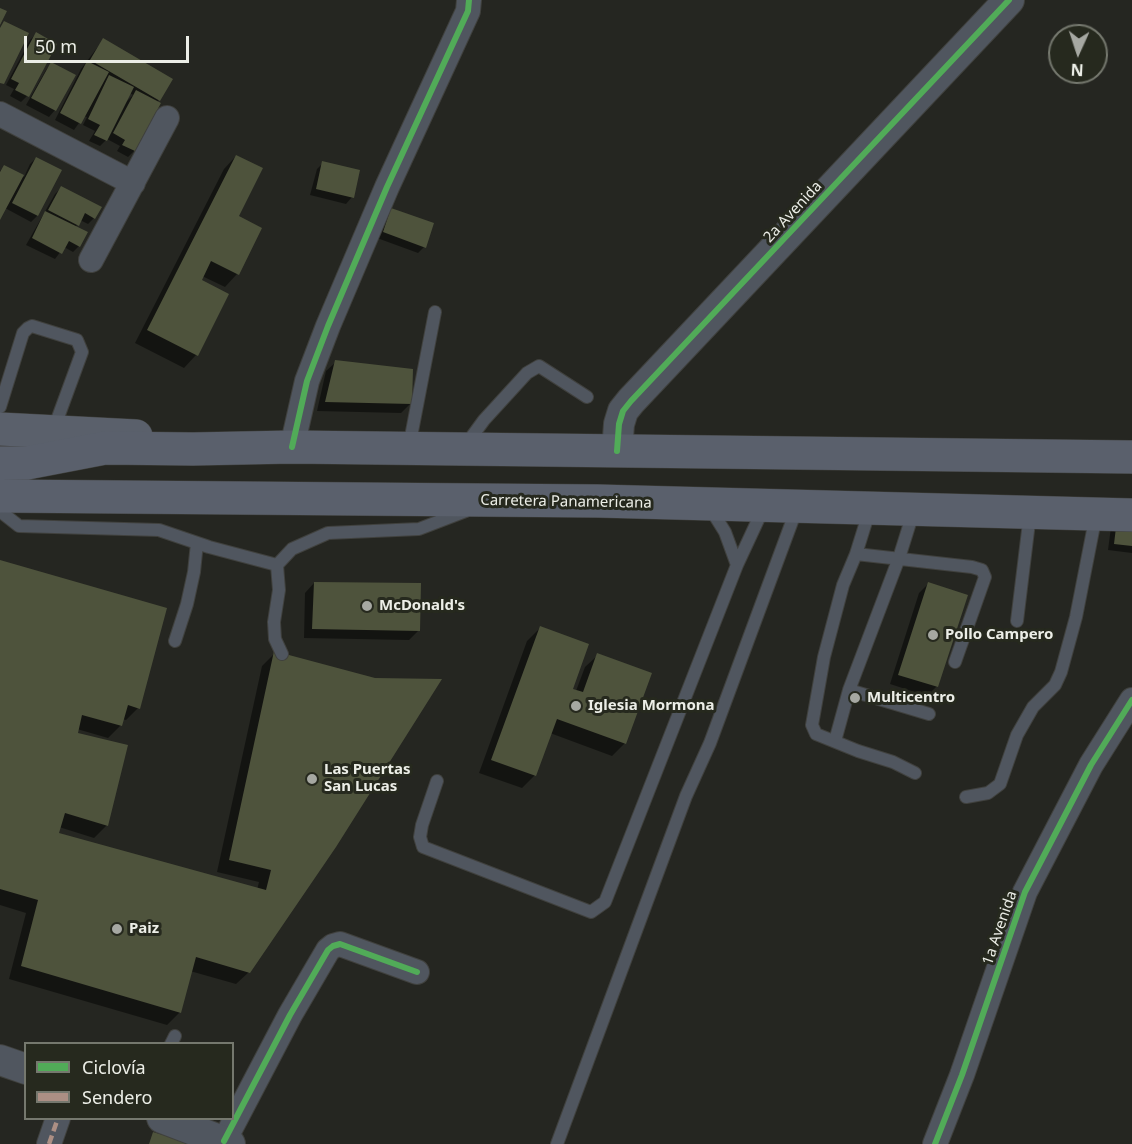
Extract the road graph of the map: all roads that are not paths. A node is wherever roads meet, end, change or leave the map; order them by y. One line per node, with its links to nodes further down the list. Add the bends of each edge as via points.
1 (469, 0): 13 (street, via 468,11 328,326 307,381)
2 (1009, 0): 18 (street, 2a Avenida, via 631,401 619,424)
3 (0, 114): 5 (street)
4 (167, 118): 5 (street)
5 (133, 183): 6 (street)
6 (91, 260)
7 (435, 312): 15 (lane)
8 (587, 398): 16 (lane, via 539,366 527,373 484,420)
9 (0, 407): 11 (lane, via 23,333 28,328 76,340 82,351)
10 (0, 429): 11 (main road)
11 (53, 432): 17 (main road, via 133,435)
12 (0, 442): 14 (highway)
13 (292, 447): 15 (highway); 17 (highway)
14 (105, 448): 17 (highway); 20 (highway, via 27,463)
15 (408, 448): 16 (highway)
16 (464, 448): 18 (highway)
17 (193, 449)
18 (617, 451): 19 (highway)
19 (1132, 457)
20 (0, 463)
21 (0, 496): 22 (highway, Carretera Panamericana)
22 (496, 501): 23 (highway, Carretera Panamericana); 35 (lane, via 419,529 328,533 292,549)
23 (707, 504): 24 (highway, Carretera Panamericana); 36 (lane, via 725,532)
24 (764, 506): 25 (highway, Carretera Panamericana); 36 (lane)
25 (798, 507): 26 (highway, Carretera Panamericana); 55 (lane)
26 (870, 509): 27 (highway, Carretera Panamericana); 33 (lane)
27 (915, 510): 29 (highway, Carretera Panamericana); 34 (lane)
28 (0, 511): 32 (lane, via 19,526 159,530)
29 (1030, 512): 30 (highway, Carretera Panamericana); 37 (lane)
30 (1096, 514): 31 (highway, Carretera Panamericana); 47 (lane, via 1061,672 1017,735 1000,784 988,793)
31 (1132, 515)
32 (203, 545): 35 (lane); 38 (lane)
33 (856, 554): 34 (lane); 44 (lane, via 843,585 824,657 812,725 816,734)
34 (899, 558): 40 (lane, via 982,570 985,578); 41 (lane)
35 (277, 565): 39 (lane, via 279,590 274,622 275,639)
36 (737, 565): 46 (lane, via 605,902 591,912 423,847 422,825)
37 (1017, 621)
38 (175, 641)
39 (282, 654)
40 (955, 662)
41 (849, 690): 43 (lane); 44 (lane)
42 (1132, 700): 56 (street, 1a Avenida, via 1091,765 1024,892)
43 (929, 714)
44 (835, 741): 45 (lane)
45 (915, 773)
46 (437, 781)
47 (966, 797)
48 (417, 972): 53 (street, via 340,944 328,950)
49 (0, 1060): 50 (street)
50 (24, 1068)
51 (58, 1120): 54 (street)
52 (165, 1120): 53 (street)
53 (227, 1143)
54 (49, 1144)
55 (557, 1144)
56 (935, 1144)

